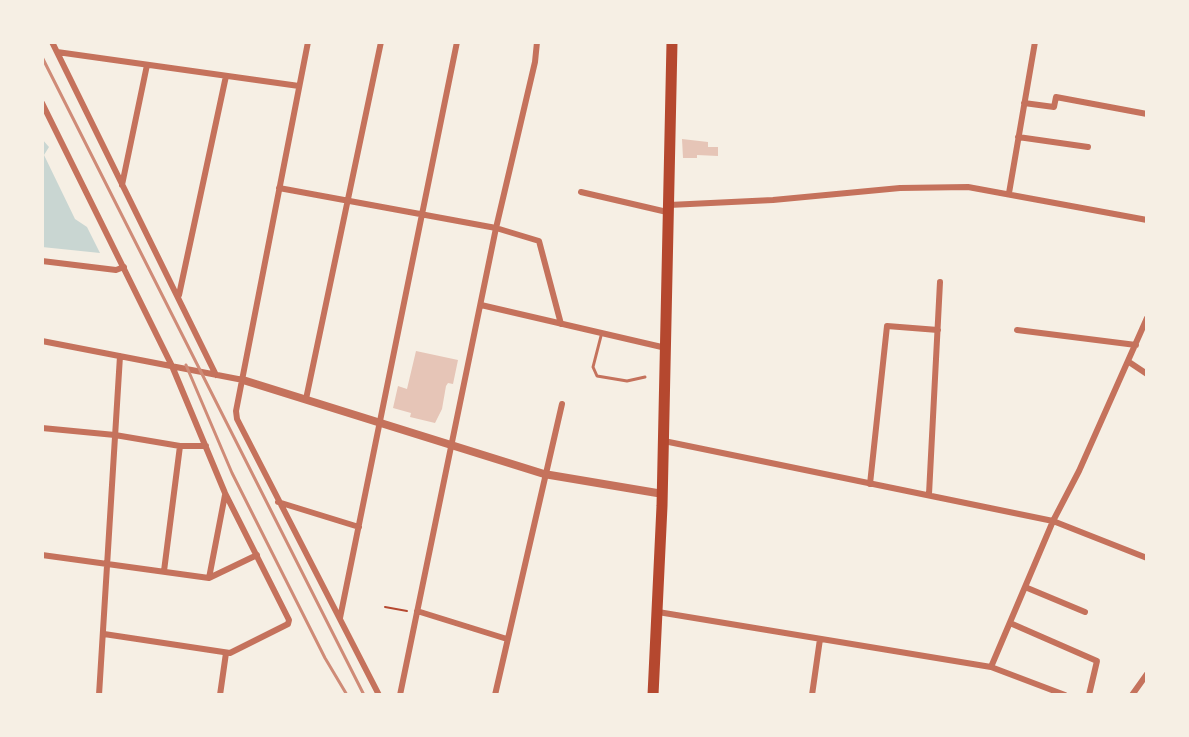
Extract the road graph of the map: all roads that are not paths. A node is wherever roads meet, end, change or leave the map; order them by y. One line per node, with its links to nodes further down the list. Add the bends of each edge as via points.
1 (52, 42): 8 (street)
2 (308, 42): 11 (street)
3 (381, 42): 23 (street)
4 (457, 42): 25 (street)
5 (537, 42): 27 (street)
6 (672, 42): 24 (highway)
7 (1035, 42): 13 (street)
8 (57, 52): 9 (street); 19 (street)
9 (147, 65): 10 (street); 19 (street)
10 (226, 76): 11 (street); 31 (street)
11 (299, 86): 20 (street)
12 (42, 103): 15 (street)
13 (1024, 103): 14 (street, via 1054,107 1056,97); 17 (street)
14 (1147, 114)
15 (51, 120): 16 (street); 29 (street)
16 (42, 122)
17 (1018, 137): 18 (street); 22 (street)
18 (1088, 147)
19 (122, 185): 31 (street)
20 (279, 188): 23 (street); 47 (street)
21 (581, 192): 24 (street)
22 (1009, 193): 24 (street, via 968,187 900,188); 26 (street)
23 (348, 201): 25 (street); 48 (street)
24 (669, 209): 40 (highway)
25 (422, 215): 27 (street); 50 (street)
26 (1147, 220)
27 (496, 228): 32 (street); 34 (street, via 539,241)
28 (42, 261): 29 (street)
29 (124, 267): 43 (street)
30 (940, 282): 35 (street)
31 (178, 297): 45 (street)
32 (481, 305): 34 (street); 54 (street)
33 (1147, 318): 39 (street)
34 (561, 324): 37 (street)
35 (938, 330): 58 (street, via 887,326); 61 (street)
36 (1017, 330): 39 (street)
37 (601, 334): 40 (street); 46 (lane, via 593,367 597,376 627,381)
38 (42, 341): 41 (street)
39 (1136, 345): 42 (street)
40 (666, 348): 53 (highway)
41 (120, 356): 43 (street); 52 (street)
42 (1129, 362): 44 (street); 63 (street)
43 (172, 366): 45 (street); 56 (street)
44 (1147, 374)
45 (216, 375): 47 (street)
46 (645, 377)
47 (243, 380): 48 (street); 62 (street, via 237,419)
48 (306, 399): 50 (street)
49 (562, 404): 57 (street)
50 (380, 423): 54 (street); 64 (street)
51 (42, 428): 52 (street)
52 (115, 435): 55 (street); 68 (street)
53 (664, 441): 58 (street); 60 (highway)
54 (451, 445): 57 (street); 72 (street)
55 (180, 446): 56 (street); 69 (street)
56 (206, 446): 59 (street)
57 (544, 474): 60 (street); 78 (street)
58 (870, 484): 61 (street)
59 (225, 493): 66 (street); 70 (street)
60 (663, 494): 73 (highway)
61 (929, 494): 63 (street)
62 (278, 502): 64 (street); 75 (street)
63 (1053, 521): 67 (street); 71 (street)
64 (359, 527): 75 (street)
65 (42, 555): 68 (street)
66 (257, 555): 70 (street); 80 (street, via 288,624)
67 (1147, 558)
68 (109, 563): 69 (street); 77 (street)
69 (164, 571): 70 (street)
70 (209, 578)
71 (1025, 587): 74 (street); 76 (street)
72 (417, 612): 78 (street); 86 (street)
73 (658, 612): 79 (street); 88 (highway)
74 (1085, 612)
75 (340, 618): 85 (street)
76 (1010, 623): 81 (street); 91 (street, via 1097,661)
77 (104, 634): 80 (street); 83 (street)
78 (507, 639): 87 (street)
79 (820, 639): 81 (street); 89 (street)
80 (226, 653): 84 (street)
81 (991, 667): 90 (street)
82 (1147, 674): 92 (street)
83 (99, 695)
84 (220, 695)
85 (379, 695)
86 (400, 695)
87 (495, 695)
88 (653, 695)
89 (812, 695)
90 (1065, 695)
91 (1089, 695)
92 (1132, 695)

